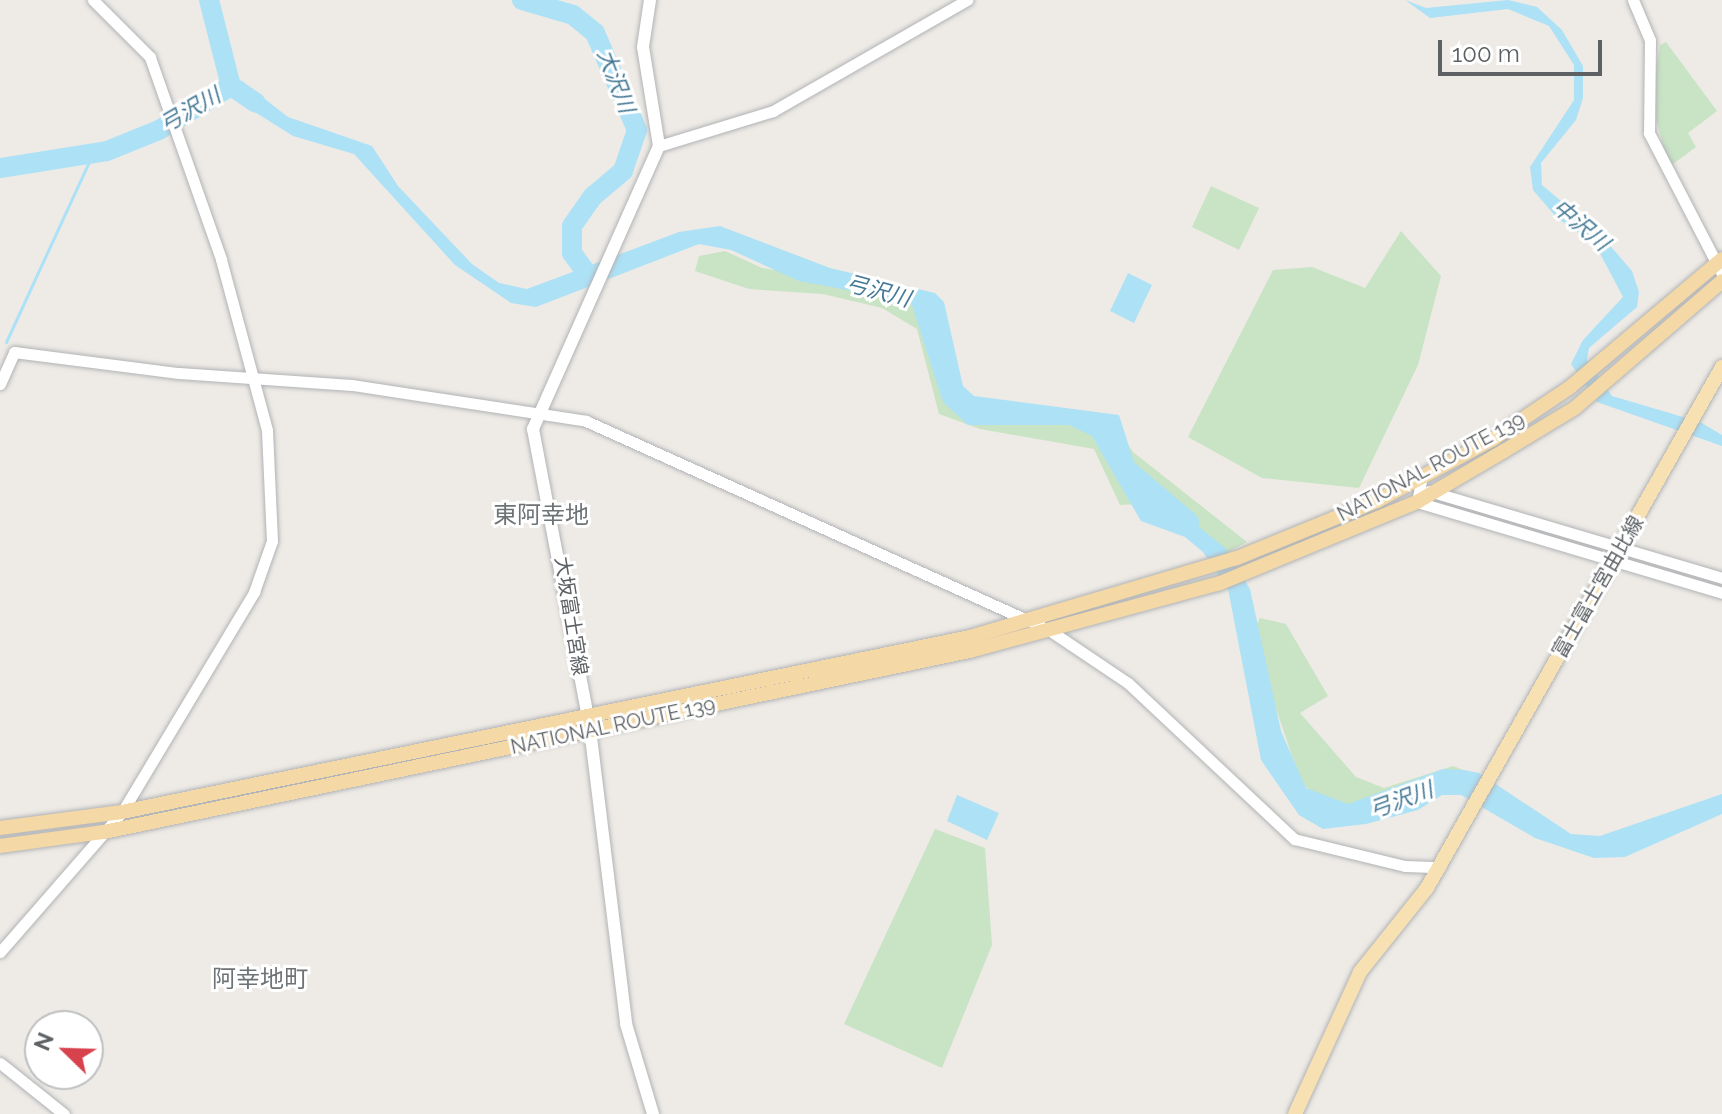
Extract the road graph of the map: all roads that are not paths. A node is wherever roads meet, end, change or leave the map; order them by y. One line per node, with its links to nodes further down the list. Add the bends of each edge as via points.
1 (93, 0): 9 (street, via 150,57 179,132)
2 (650, 0): 5 (main road, via 643,47)
3 (967, 0): 5 (street, via 773,111)
4 (1633, 0): 6 (street, via 1650,40 1649,133)
5 (659, 146): 11 (main road, 大坂富士宮線)
6 (1721, 266): 12 (highway, NATIONAL ROUTE 139, via 1569,388)
7 (1722, 281): 13 (highway, NATIONAL ROUTE 139, via 1579,404)
8 (1722, 367): 15 (main road, 富士富士宮由比線)
9 (254, 376): 10 (street, via 14,352); 11 (street); 21 (street, via 271,458 273,523 266,561 254,592)
10 (0, 384)
11 (536, 415): 18 (street, via 586,421); 20 (main road, 大坂富士宮線, via 533,429)
12 (1422, 476): 13 (street); 14 (street); 18 (highway, NATIONAL ROUTE 139, via 1237,558)
13 (1430, 493): 14 (highway, NATIONAL ROUTE 139); 15 (street)
14 (1417, 502): 15 (street); 19 (highway, NATIONAL ROUTE 139, via 1220,583)
15 (1616, 557): 16 (street); 17 (street); 25 (main road, 富士富士宮由比線)
16 (1722, 578)
17 (1722, 593)
18 (1031, 621): 19 (street); 20 (highway, NATIONAL ROUTE 139)
19 (1049, 630): 20 (highway, NATIONAL ROUTE 139); 25 (street, via 1128,683 1294,839 1405,866)
20 (589, 723): 21 (highway, NATIONAL ROUTE 139); 23 (highway, NATIONAL ROUTE 139); 29 (main road, 大坂富士宮線, via 626,1024)
21 (122, 812): 22 (highway, NATIONAL ROUTE 139); 23 (street)
22 (0, 828)
23 (104, 832): 24 (highway, NATIONAL ROUTE 139); 26 (street)
24 (0, 846)
25 (1440, 867): 30 (main road, 富士富士宮由比線, via 1360,972)
26 (0, 952)
27 (0, 1063): 28 (street)
28 (64, 1114)
29 (653, 1114)
30 (1295, 1114)

